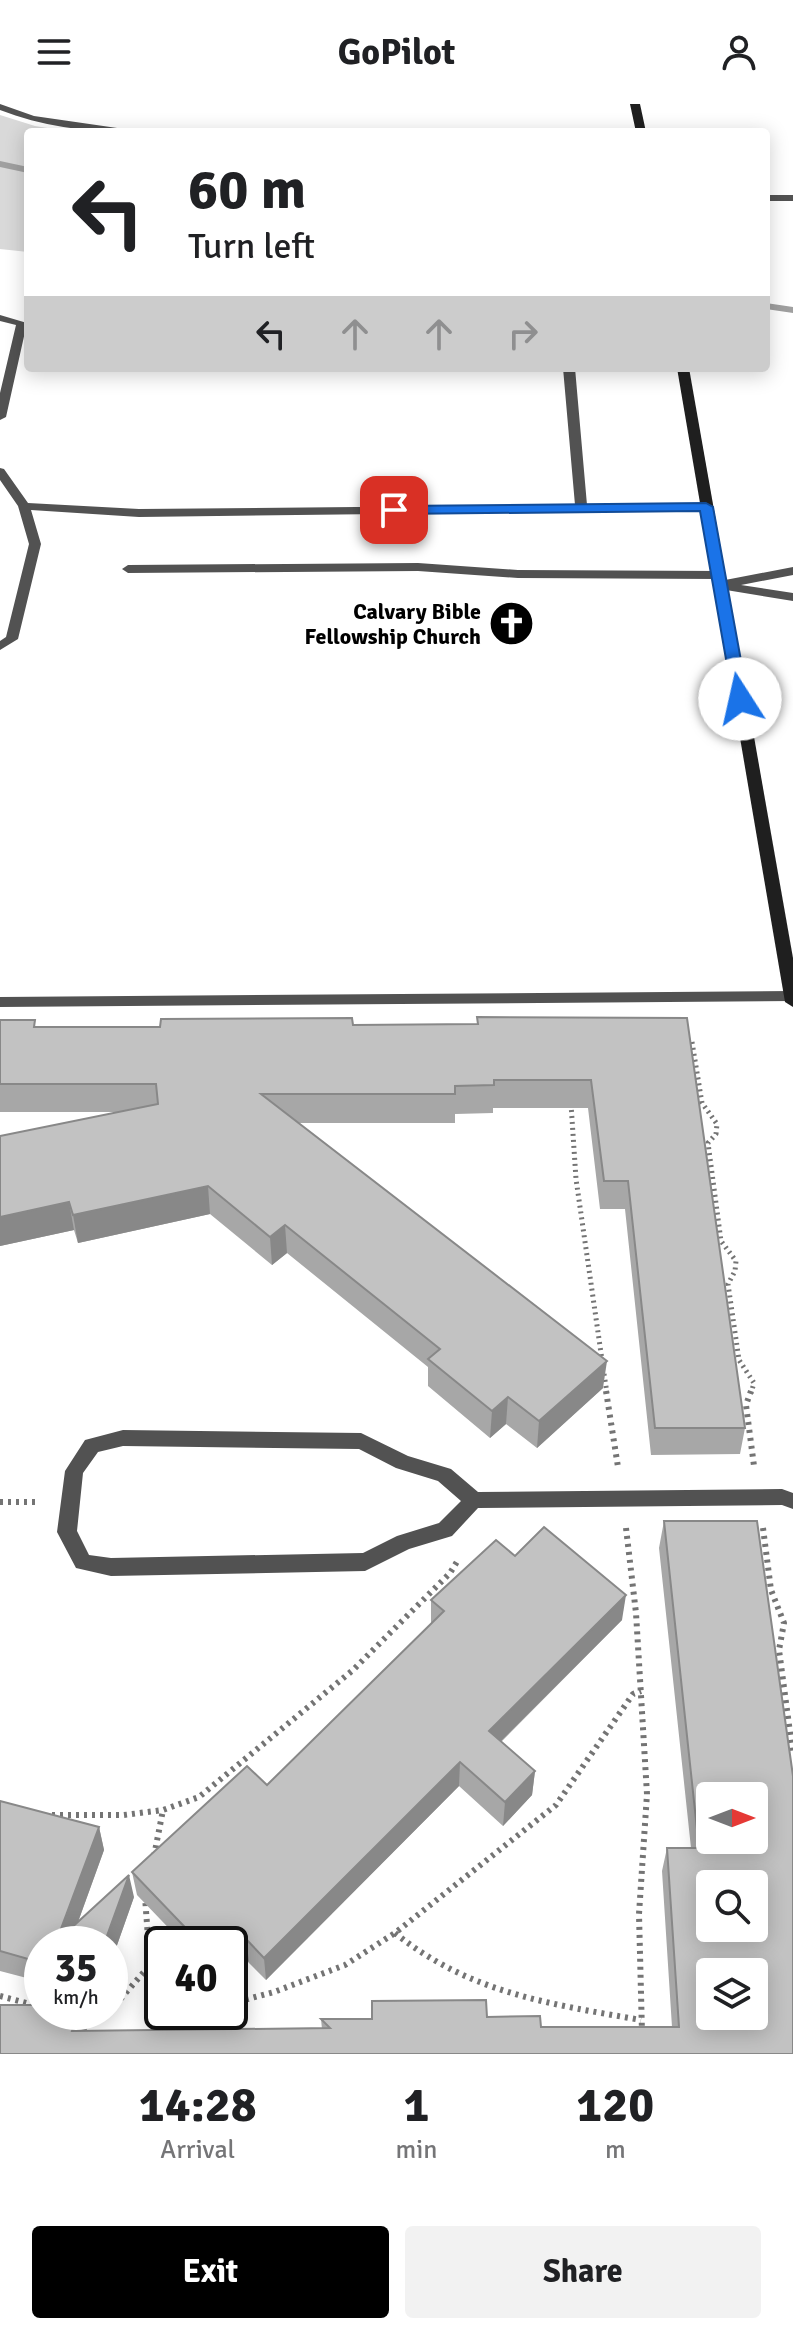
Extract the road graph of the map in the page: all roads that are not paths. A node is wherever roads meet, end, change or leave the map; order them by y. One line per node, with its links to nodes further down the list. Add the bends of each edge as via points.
1 (635, 104): 4 (street)
2 (0, 107): 3 (street, via 32,119)
3 (96, 128)
4 (640, 128)
5 (770, 198): 6 (street)
6 (793, 198)
7 (0, 318): 10 (street, via 22,323)
8 (569, 372): 14 (street)
9 (684, 372): 13 (street)
10 (0, 417)
11 (0, 472): 12 (street)
12 (24, 506): 14 (street, via 139,513); 19 (street, via 35,544 12,639)
13 (706, 507): 14 (street); 17 (street)
14 (581, 508)
15 (128, 569): 17 (street, via 418,567)
16 (793, 571): 17 (street)
17 (719, 580): 18 (street); 20 (street)
18 (793, 597)
19 (0, 646)
20 (792, 996): 21 (street); 22 (street)
21 (0, 1002)
22 (793, 1002)
23 (474, 1500): 23 (street, via 444,1475 361,1441 123,1438 92,1446 74,1471 67,1532 83,1562 111,1567 365,1562 404,1542 445,1530); 24 (street)
24 (793, 1501)

